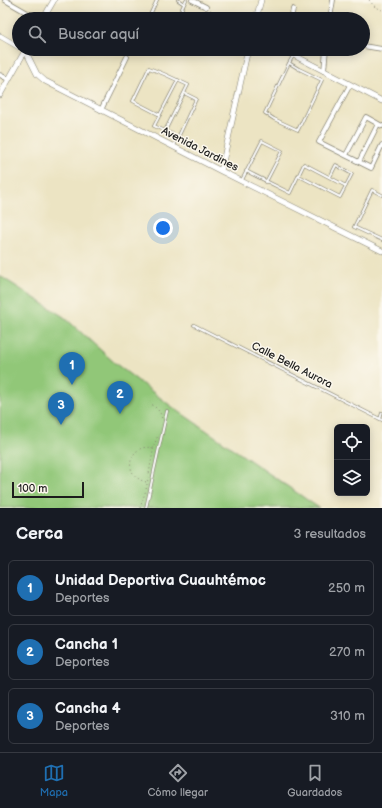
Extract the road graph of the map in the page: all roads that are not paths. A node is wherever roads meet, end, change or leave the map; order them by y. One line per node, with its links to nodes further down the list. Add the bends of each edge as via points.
1 (5, 0): 12 (street)
2 (54, 0): 13 (street)
3 (157, 0): 14 (lane)
4 (178, 0): 9 (lane)
5 (186, 0): 9 (lane)
6 (192, 0): 10 (street)
7 (261, 0): 16 (street)
8 (333, 0): 18 (street)
9 (184, 4): 15 (lane)
10 (206, 7)
11 (293, 9): 17 (street)
12 (26, 12)
13 (46, 12)
14 (151, 12)
15 (180, 12)
16 (258, 12)
17 (292, 12)
18 (331, 12)
19 (0, 36): 20 (street)
20 (12, 43)
21 (370, 47): 22 (street)
22 (382, 48)
23 (21, 56): 33 (street)
24 (28, 56): 39 (street, Avenida Jardines, via 37,74 44,81)
25 (246, 56): 48 (street)
26 (293, 56): 30 (lane)
27 (296, 56): 31 (street)
28 (325, 56): 31 (street)
29 (127, 57): 39 (street)
30 (289, 63): 30 (lane, via 322,80 298,130 265,113)
31 (324, 71): 35 (street)
32 (0, 75): 33 (street)
33 (8, 79): 37 (street)
34 (178, 80): 36 (lane, via 188,85); 40 (lane); 40 (lane, via 149,68 133,101)
35 (350, 85): 38 (street); 46 (street, via 319,142)
36 (184, 93): 42 (lane); 43 (lane, via 196,99)
37 (0, 95)
38 (382, 101)
39 (101, 110): 45 (street, Avenida Jardines)
40 (160, 115): 42 (lane, via 154,126)
41 (380, 125): 46 (street, via 366,117); 47 (street)
42 (165, 131): 43 (lane)
43 (179, 137): 45 (lane)
44 (382, 145): 47 (street, via 371,168)
45 (173, 147): 48 (street, Avenida Jardines)
46 (346, 155): 47 (street)
47 (359, 162)
48 (221, 171): 52 (street, Avenida Jardines)
49 (246, 171): 52 (lane); 53 (lane); 53 (lane, via 262,141 282,151)
50 (298, 176): 51 (lane, via 304,164); 53 (lane, via 290,193); 54 (lane, via 340,197)
51 (330, 177): 54 (lane); 54 (lane, via 336,165 352,174)
52 (241, 181): 57 (street, Avenida Jardines)
53 (266, 182)
54 (346, 186)
55 (382, 194): 56 (lane, via 372,190 354,227)
56 (382, 240)
57 (382, 252)
58 (194, 325): 61 (lane, Calle Bella Aurora)
59 (167, 410): 62 (lane)
60 (382, 413): 61 (lane)
61 (381, 420)
62 (146, 508)

